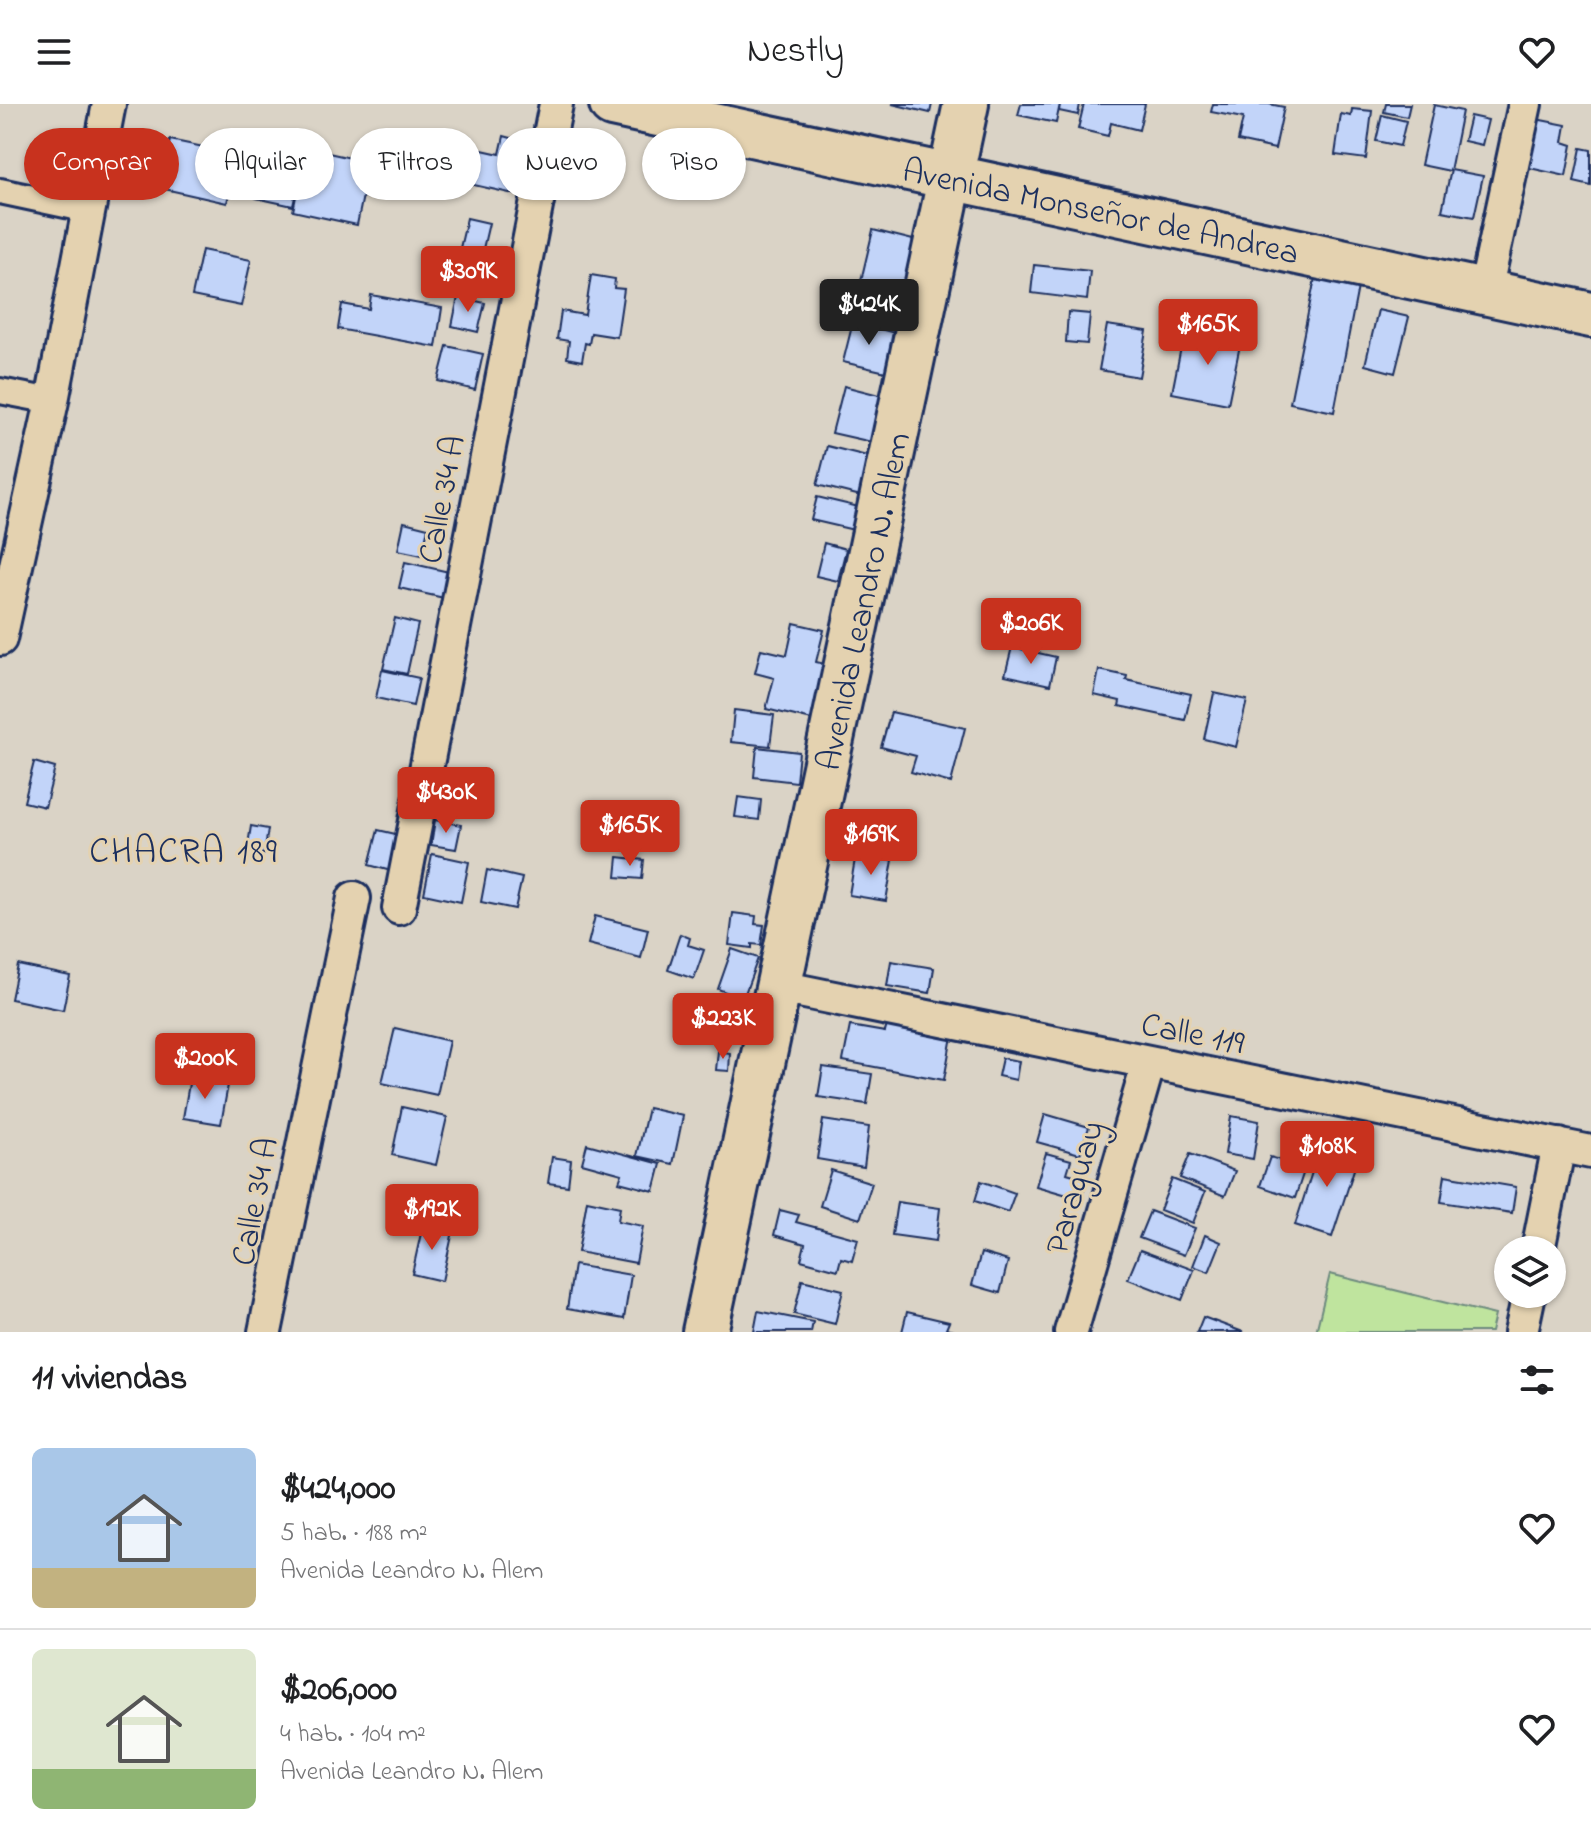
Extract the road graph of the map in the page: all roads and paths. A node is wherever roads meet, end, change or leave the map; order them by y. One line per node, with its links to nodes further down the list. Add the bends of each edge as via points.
1 (109, 104): 8 (street)
2 (556, 104): 16 (street, Calle 34 A)
3 (612, 104): 6 (main road, Avenida Monseñor de Andrea)
4 (966, 104): 6 (main road, Avenida Leandro N. Alem)
5 (1525, 104): 9 (street)
6 (951, 178): 9 (main road, Avenida Monseñor de Andrea); 17 (main road, Avenida Leandro N. Alem)
7 (0, 191): 8 (street)
8 (89, 210): 12 (street)
9 (1485, 292): 10 (main road, Avenida Monseñor de Andrea)
10 (1591, 315)
11 (0, 391): 12 (street)
12 (52, 401): 13 (street)
13 (4, 600): 14 (street)
14 (0, 639)
15 (354, 898): 23 (street, Calle 34 A)
16 (399, 908)
17 (780, 987): 18 (street, Calle 119); 24 (main road, Avenida Leandro N. Alem)
18 (1149, 1062): 19 (street, Calle 119); 25 (street, Paraguay)
19 (1559, 1145): 20 (street, Calle 119); 21 (street)
20 (1591, 1152)
21 (1541, 1236)
22 (1526, 1308): 26 (street)
23 (265, 1332)
24 (705, 1332)
25 (1071, 1332)
26 (1521, 1332)

